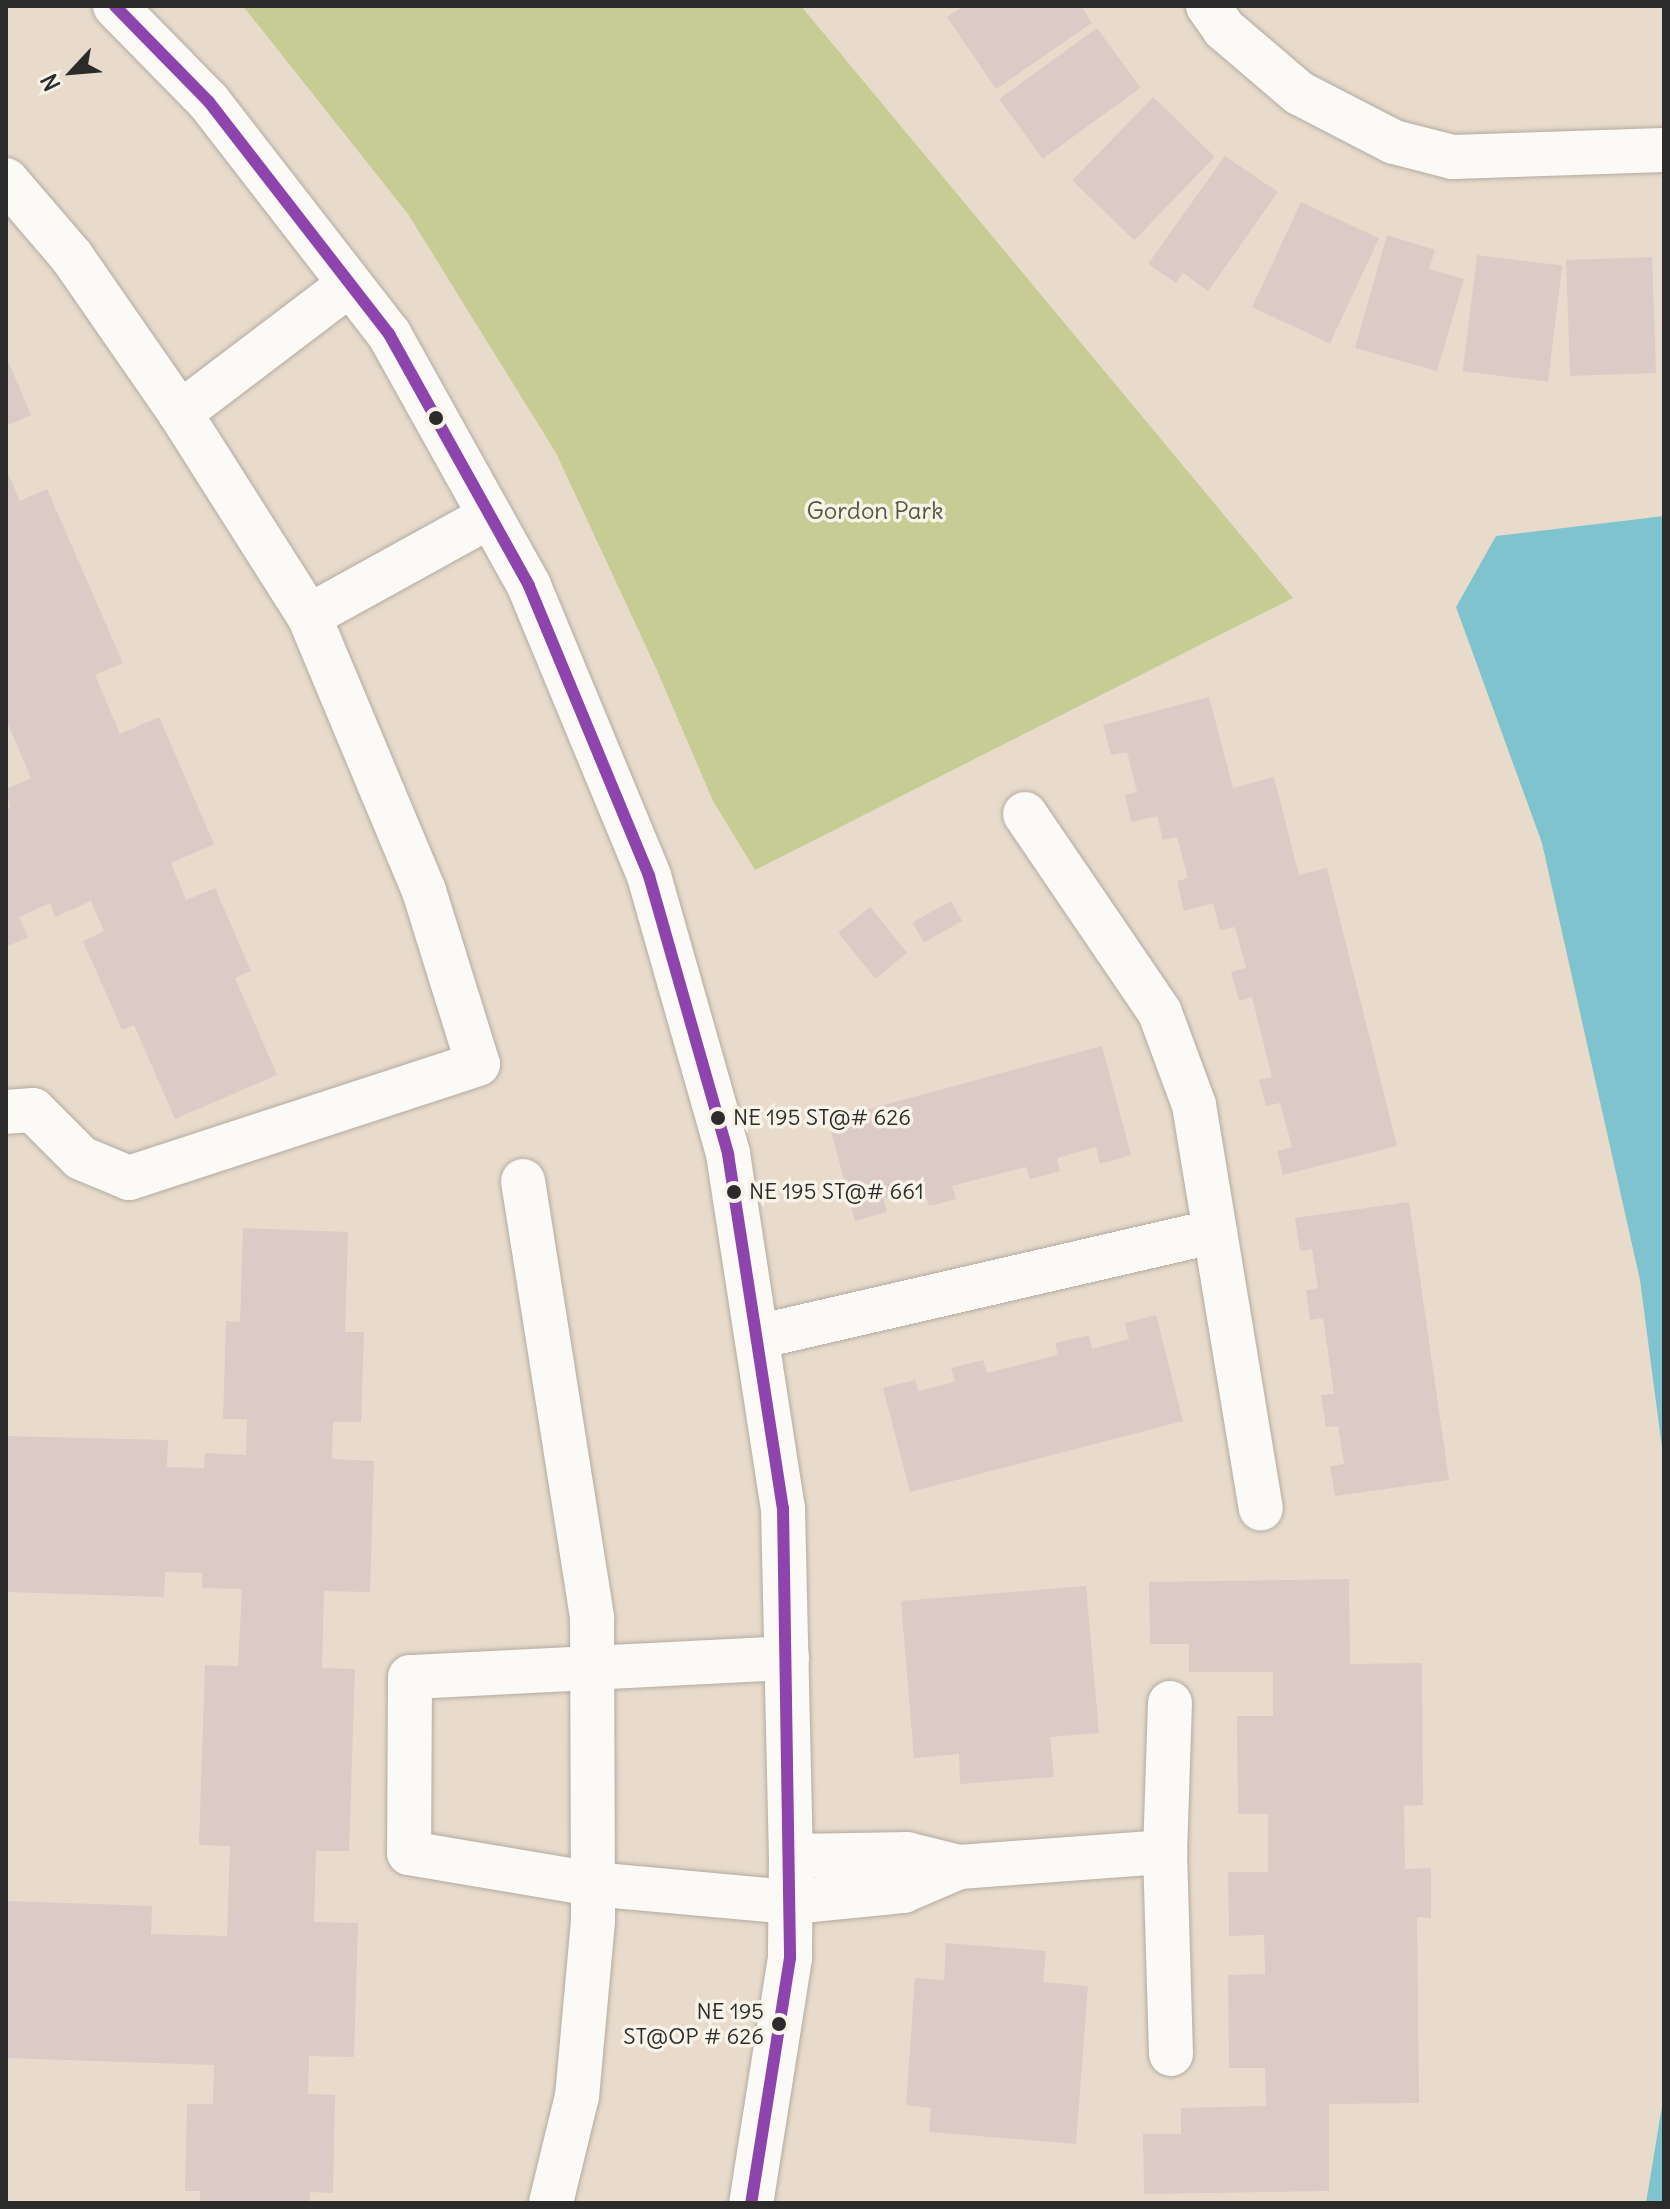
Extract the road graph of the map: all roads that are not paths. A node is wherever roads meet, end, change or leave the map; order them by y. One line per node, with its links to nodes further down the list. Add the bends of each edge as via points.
1 (115, 6): 5 (street, via 209,102)
2 (1208, 6): 3 (street, via 1224,29 1299,93 1394,142 1453,157)
3 (1664, 150)
4 (6, 180): 6 (street, via 72,257)
5 (350, 284): 6 (street); 7 (street, via 389,334)
6 (180, 413): 8 (street)
7 (490, 516): 8 (street); 13 (street, via 529,586 649,876 728,1154)
8 (309, 616): 10 (street, via 424,891 478,1064 129,1178 81,1158 33,1110)
9 (1025, 814): 12 (street, via 1160,1013 1194,1105)
10 (6, 1112)
11 (523, 1181): 16 (street, via 592,1618)
12 (1215, 1231): 13 (street); 14 (street)
13 (757, 1337): 15 (street, via 783,1508)
14 (1261, 1508)
15 (787, 1658): 16 (street); 19 (street)
16 (592, 1667): 21 (street); 21 (street, via 410,1677 409,1853)
17 (1170, 1703): 18 (street)
18 (1165, 1852): 20 (street); 23 (street)
19 (791, 1856): 20 (street, via 907,1854); 22 (street)
20 (959, 1867): 22 (street, via 903,1891)
21 (592, 1884): 22 (street); 24 (street, via 577,2096)
22 (791, 1902): 25 (street, via 790,1958)
23 (1171, 2054)
24 (551, 2203)
25 (751, 2203)

